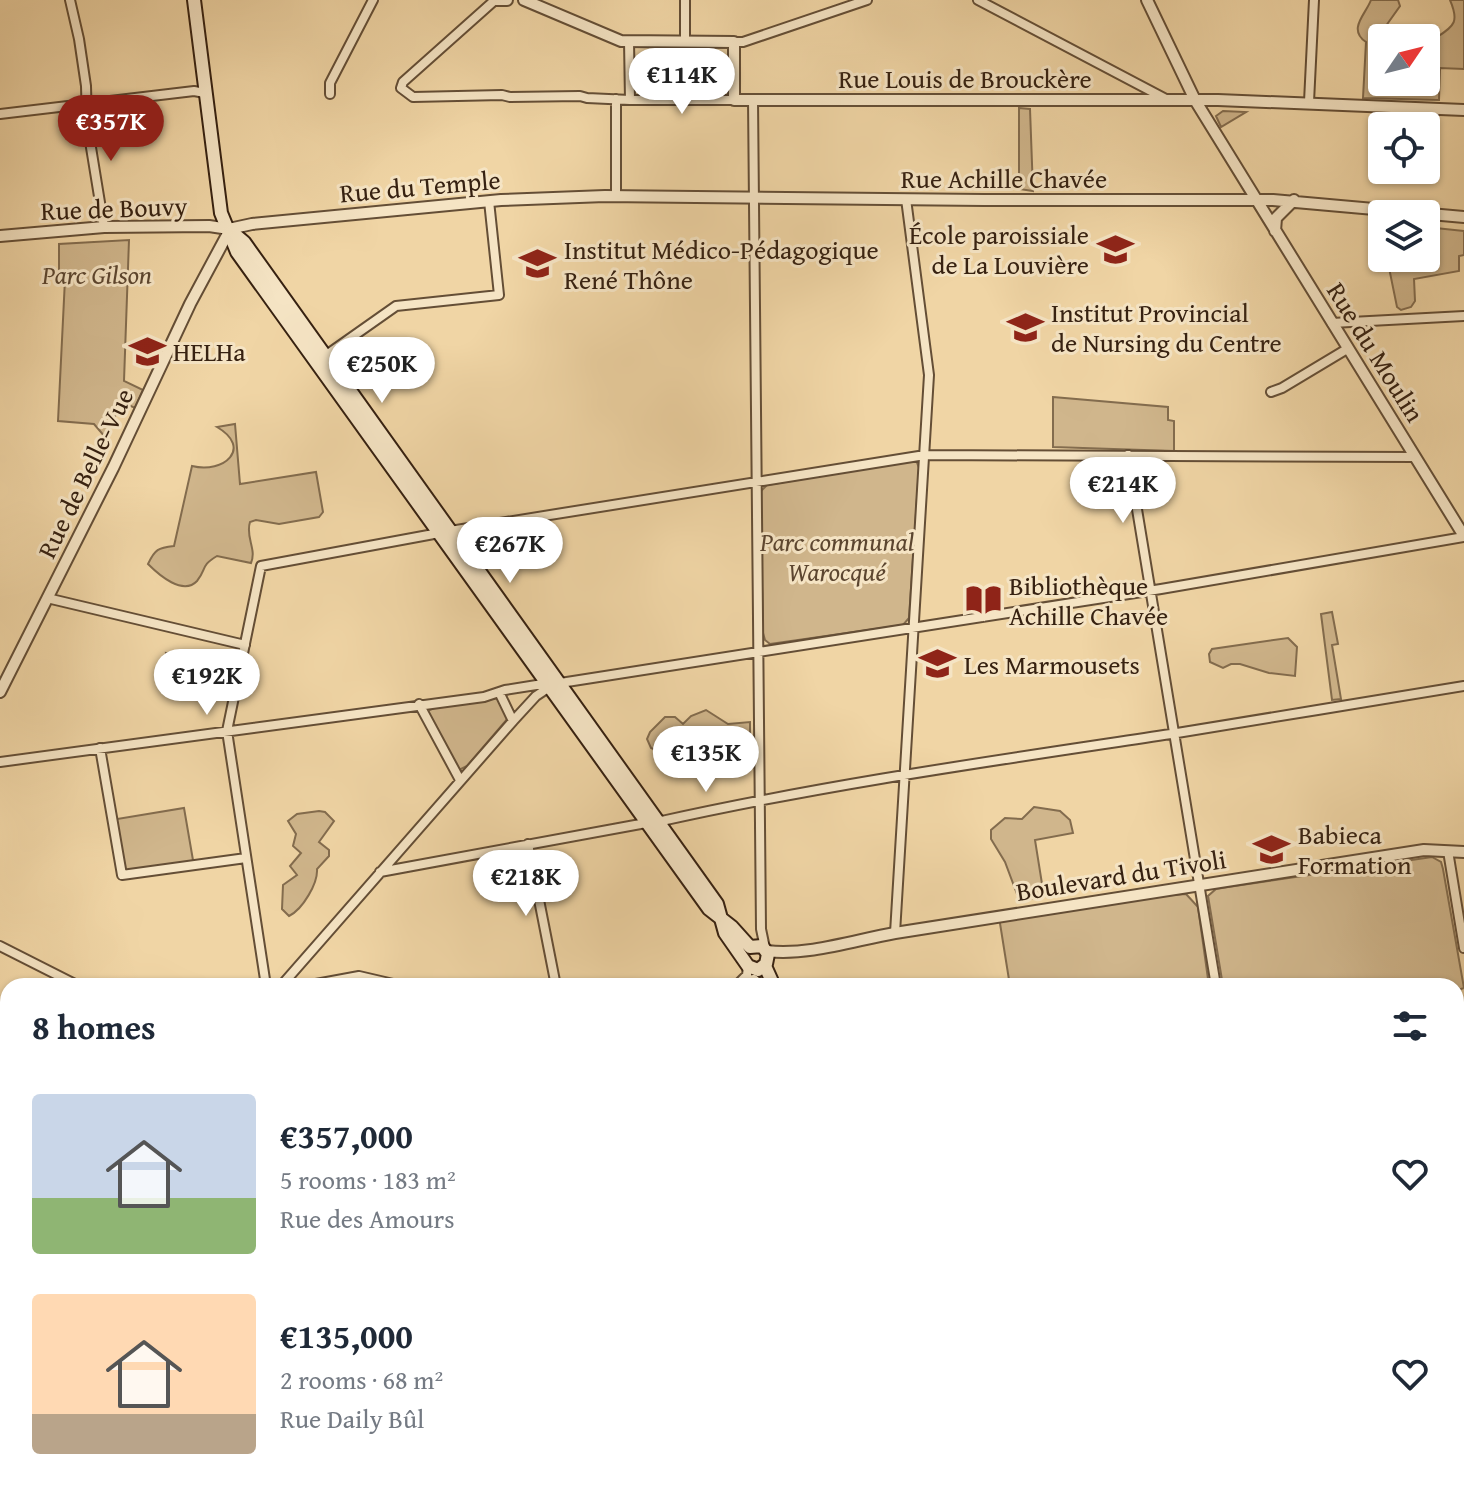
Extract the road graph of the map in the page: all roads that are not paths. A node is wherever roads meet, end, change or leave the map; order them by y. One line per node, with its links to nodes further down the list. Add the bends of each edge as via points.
1 (70, 0): 2 (street); 25 (street)
2 (77, 0)
3 (194, 0): 16 (main road)
4 (373, 0): 17 (street, via 330,83)
5 (495, 0): 6 (street); 18 (street, via 401,88 413,97)
6 (507, 0)
7 (524, 0): 13 (street)
8 (685, 0): 14 (street)
9 (867, 0): 15 (street)
10 (978, 0): 22 (street)
11 (1147, 0): 23 (street, Rue du Moulin)
12 (1314, 0): 24 (street)
13 (629, 41): 14 (street); 19 (street)
14 (685, 42): 15 (street)
15 (734, 42): 20 (street)
16 (205, 93): 25 (street); 37 (main road)
17 (330, 94)
18 (616, 99): 19 (street); 29 (street)
19 (630, 100): 20 (street)
20 (734, 100): 21 (street, Rue Louis de Brouckère)
21 (753, 100): 22 (street, Rue Louis de Brouckère); 30 (street)
22 (1167, 100): 23 (street, Rue Louis de Brouckère)
23 (1195, 100): 24 (street, Rue Louis de Brouckère); 28 (street, Rue du Moulin)
24 (1309, 102): 26 (street); 28 (street, via 1285,108 1223,105 1211,111)
25 (85, 103): 27 (street); 36 (street)
26 (1464, 110)
27 (0, 114)
28 (1209, 119): 32 (street, Rue du Moulin)
29 (616, 197): 30 (street, Rue du Temple); 34 (street, Rue du Temple)
30 (753, 198): 31 (street, Rue Achille Chavée); 48 (street)
31 (906, 199): 32 (street, Rue Achille Chavée); 45 (street, via 929,375)
32 (1255, 200): 33 (street, Rue Achille Chavée); 38 (street, Rue du Moulin)
33 (1294, 200): 35 (street, Rue Achille Chavée); 38 (street, via 1276,218)
34 (489, 201): 37 (street, Rue du Temple, via 281,221); 43 (street, via 499,295 396,306)
35 (1464, 217)
36 (104, 227): 37 (street, Rue de Bouvy, via 209,226); 39 (street, Rue de Bouvy)
37 (228, 232): 43 (main road, via 244,242); 49 (main road, via 237,252); 52 (street, Rue de Belle-Vue)
38 (1275, 233): 41 (street, Rue du Moulin)
39 (0, 236)
40 (1464, 316): 41 (street)
41 (1332, 323): 42 (street, Rue du Moulin)
42 (1347, 349): 44 (street); 47 (street, Rue du Moulin)
43 (325, 356): 49 (main road)
44 (1271, 392)
45 (925, 455): 46 (street); 48 (street); 53 (street)
46 (1128, 455): 47 (street); 51 (street)
47 (1415, 457): 50 (street, Rue du Moulin)
48 (756, 484): 49 (street); 55 (street)
49 (445, 532): 54 (street, via 261,566); 56 (main road)
50 (1464, 537): 51 (street)
51 (1150, 590): 53 (street); 63 (street)
52 (47, 598): 54 (street); 58 (street, Rue de Belle-Vue)
53 (914, 626): 55 (street); 66 (street)
54 (245, 645): 62 (street)
55 (758, 651): 56 (street); 68 (street)
56 (552, 684): 59 (street); 61 (street); 69 (main road)
57 (1464, 686): 63 (street)
58 (0, 692)
59 (499, 692): 60 (street); 61 (street)
60 (419, 704): 62 (street); 67 (street)
61 (513, 721): 67 (street)
62 (227, 731): 64 (street); 73 (street)
63 (1174, 733): 66 (street); 75 (street)
64 (100, 748): 65 (street); 73 (street, via 122,875)
65 (0, 762)
66 (904, 773): 68 (street); 76 (street)
67 (460, 780): 74 (street)
68 (762, 798): 69 (street); 79 (street)
69 (651, 822): 70 (street); 79 (main road, via 709,909 722,919 725,933)
70 (528, 844): 74 (street); 86 (street)
71 (1448, 851): 72 (street, Boulevard du Tivoli); 75 (street, Boulevard du Tivoli, via 1424,850); 78 (street)
72 (1464, 852)
73 (246, 858): 82 (street)
74 (380, 872): 83 (street)
75 (1199, 885): 76 (street, Boulevard du Tivoli); 91 (street)
76 (895, 933): 79 (street, Boulevard du Tivoli)
77 (0, 946): 81 (street)
78 (1464, 948)
79 (756, 960): 87 (street); 88 (street); 89 (main road); 90 (main road)
80 (355, 976): 84 (street); 85 (street)
81 (63, 978)
82 (265, 978)
83 (288, 978)
84 (345, 978)
85 (374, 978)
86 (554, 978)
87 (744, 978)
88 (745, 978)
89 (762, 978)
90 (768, 978)
91 (1215, 978)

